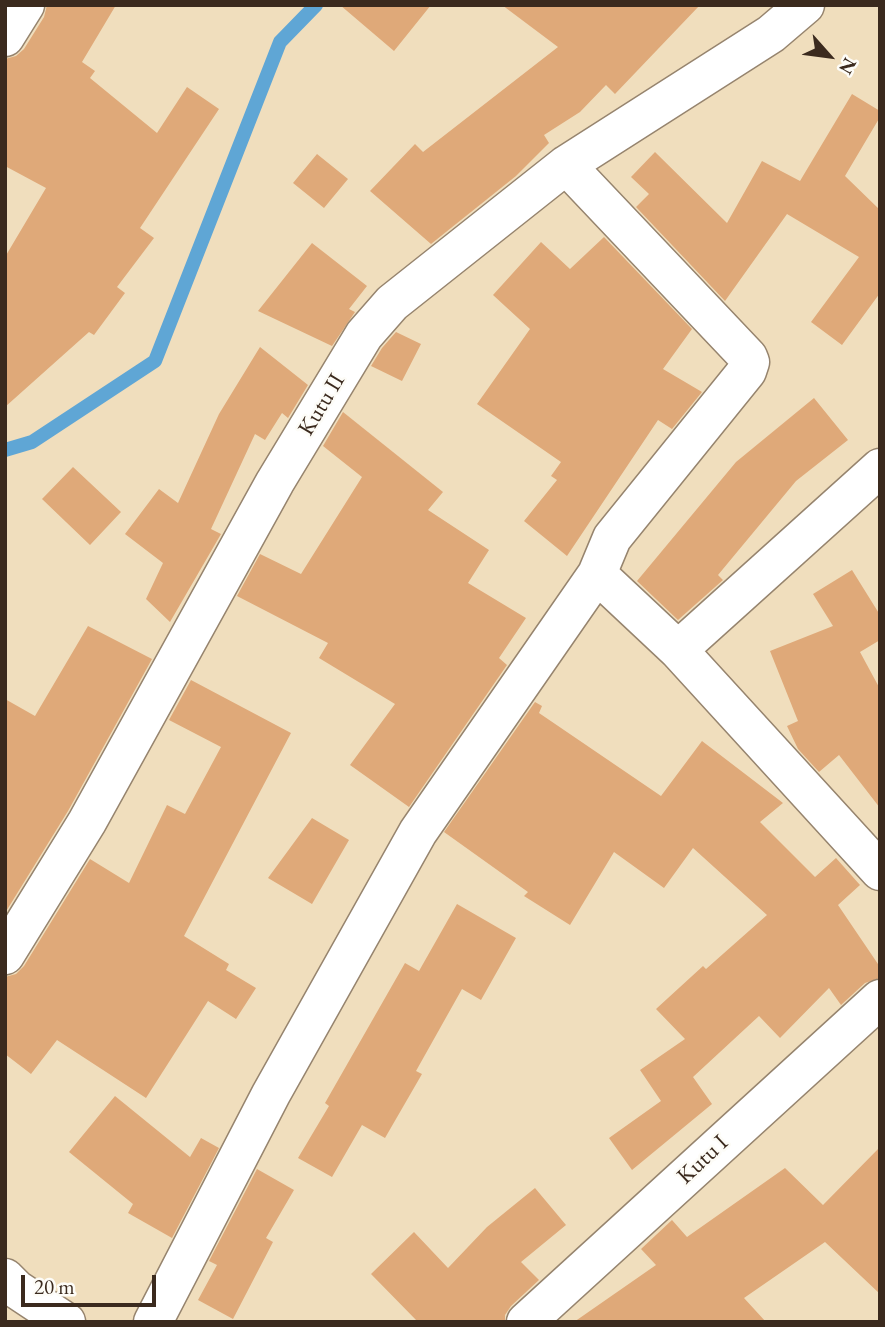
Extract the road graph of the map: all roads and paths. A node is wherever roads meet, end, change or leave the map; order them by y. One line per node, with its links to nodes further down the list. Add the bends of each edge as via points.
1 (25, 5): 3 (street)
2 (805, 5): 4 (street, Kutu II, via 771,34)
3 (5, 37)
4 (565, 165): 6 (street, via 750,362 612,538); 9 (street, Kutu II, via 392,303 364,335 275,482 88,822)
5 (880, 468): 7 (street)
6 (597, 574): 7 (street); 13 (street, via 418,832 271,1094)
7 (678, 650): 8 (street)
8 (880, 871)
9 (5, 955)
10 (880, 999): 14 (street, Kutu I)
11 (9, 1289): 12 (street)
12 (66, 1322)
13 (153, 1322)
14 (526, 1322)

